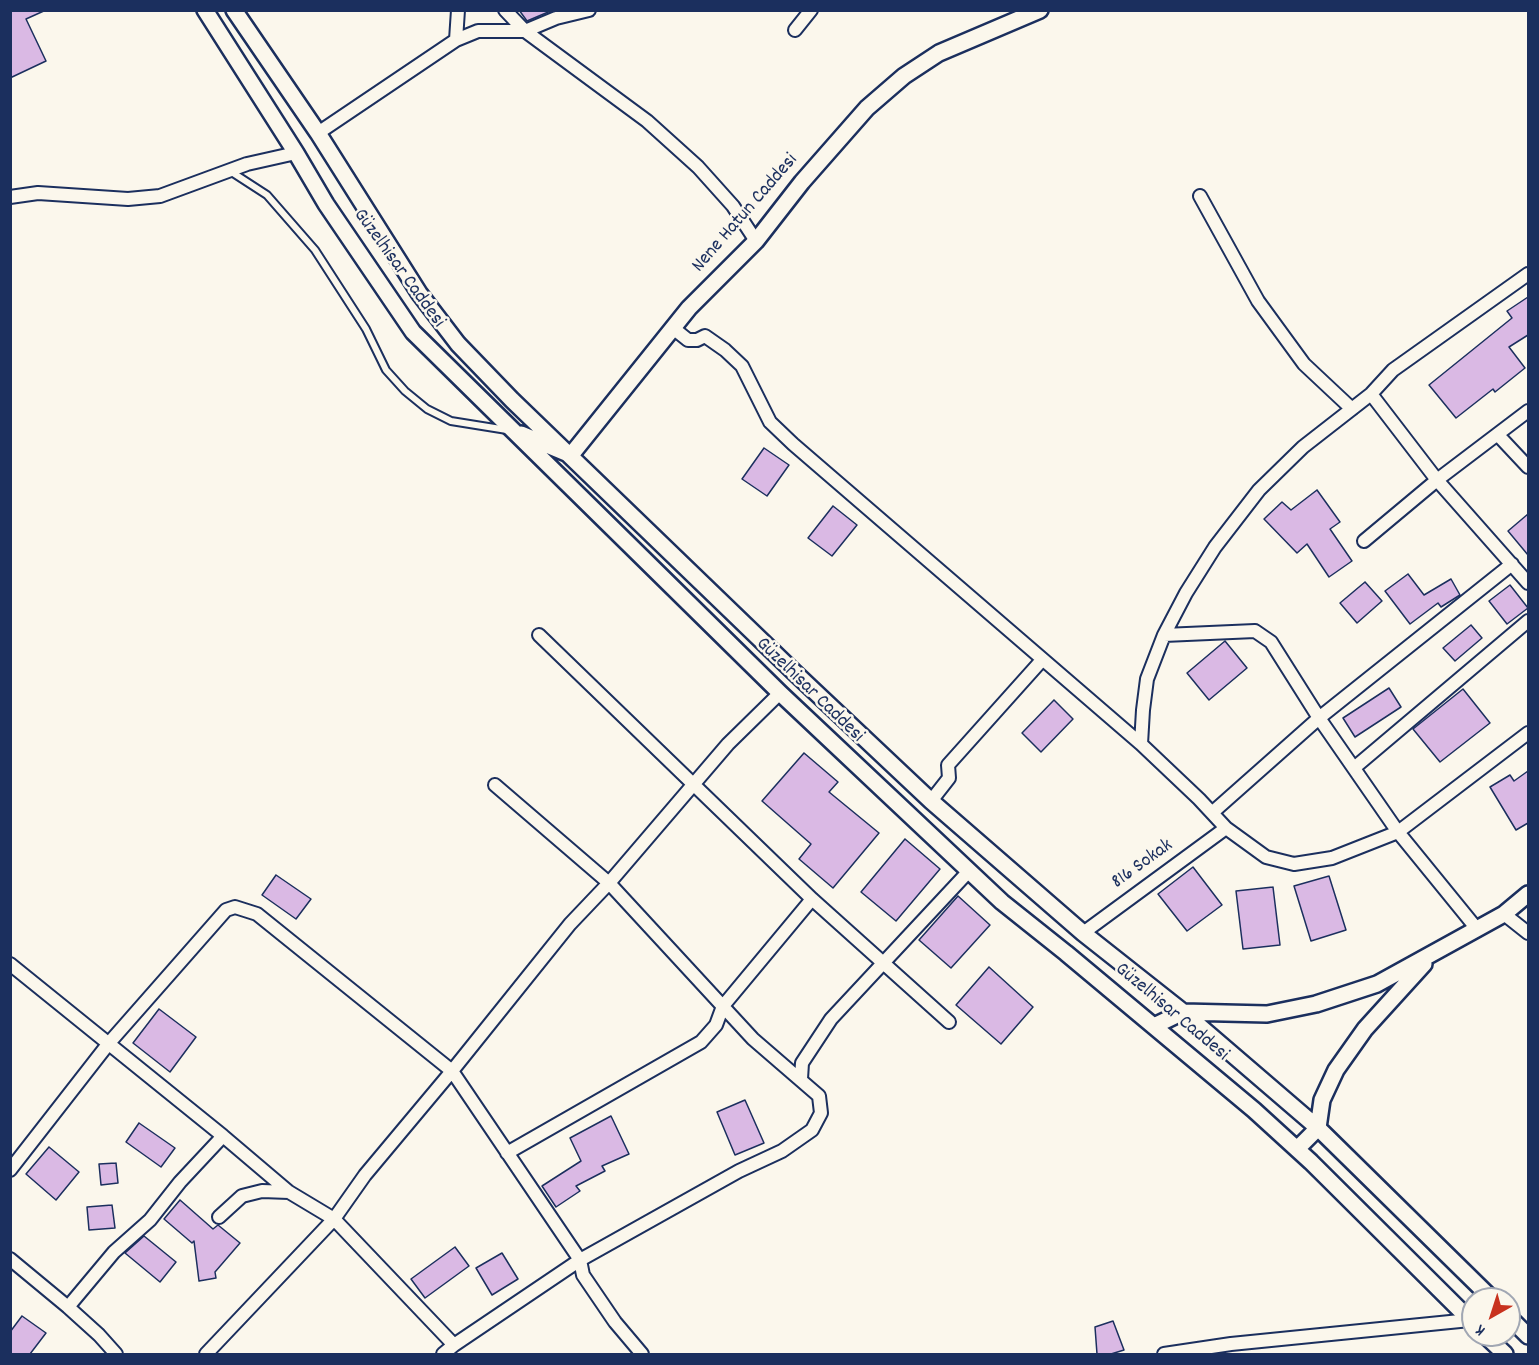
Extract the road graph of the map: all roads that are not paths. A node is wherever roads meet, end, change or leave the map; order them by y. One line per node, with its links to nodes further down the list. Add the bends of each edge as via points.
1 (205, 10): 12 (street, Güzelhisar Caddesi)
2 (234, 10): 11 (street, Güzelhisar Caddesi)
3 (458, 10): 10 (street)
4 (505, 10): 9 (street)
5 (590, 10): 9 (street)
6 (811, 10): 8 (street)
7 (1030, 12): 16 (street, Nene Hatun Caddesi, via 939,53 904,76 859,117)
8 (795, 30)
9 (525, 31): 10 (street, via 477,32); 16 (street, via 647,121 698,167 733,206)
10 (456, 40): 11 (street)
11 (318, 133): 24 (street, Güzelhisar Caddesi, via 413,283 458,344)
12 (297, 153): 13 (street); 22 (street, Güzelhisar Caddesi, via 326,204 413,332)
13 (229, 171): 15 (street, via 160,196 128,199 38,193); 22 (lane, via 267,195 315,250 366,329 386,370 405,391 427,409 451,421)
14 (1200, 196): 20 (street, via 1258,301 1304,364)
15 (10, 197)
16 (756, 241): 18 (street, Nene Hatun Caddesi)
17 (1527, 278): 19 (street, via 1393,370)
18 (673, 328): 24 (street, Nene Hatun Caddesi); 33 (street, via 688,340 705,336 725,350 742,366 770,422)
19 (1371, 394): 20 (street); 26 (street)
20 (1352, 409): 32 (street, via 1303,447 1259,490 1215,547)
21 (1528, 411): 23 (street)
22 (513, 431): 24 (street); 34 (street, Güzelhisar Caddesi)
23 (1498, 435): 25 (street); 26 (street)
24 (571, 455): 41 (street, Güzelhisar Caddesi)
25 (1528, 466)
26 (1437, 480): 27 (street); 28 (street)
27 (1364, 541)
28 (1512, 564): 29 (street); 35 (street)
29 (1528, 583)
30 (1528, 621): 38 (street)
31 (539, 635): 39 (street)
32 (1164, 635): 35 (street, via 1255,631 1271,642); 37 (street, via 1147,679)
33 (1042, 660): 37 (street); 41 (street, via 948,765 949,778)
34 (780, 693): 39 (street); 45 (street, Güzelhisar Caddesi)
35 (1319, 718): 38 (street); 42 (street)
36 (1528, 733): 44 (street)
37 (1142, 744): 42 (street)
38 (1354, 768): 44 (street)
39 (693, 784): 46 (street); 48 (street)
40 (495, 785): 46 (street)
41 (931, 801): 51 (street, Güzelhisar Caddesi)
42 (1213, 812): 43 (street)
43 (1226, 828): 44 (street, via 1266,857 1294,864 1332,858); 51 (street, 816 Sokak)
44 (1398, 832): 50 (street)
45 (969, 871): 54 (street); 59 (street, Güzelhisar Caddesi)
46 (609, 883): 56 (street); 61 (street, via 570,924)
47 (1528, 894): 49 (street)
48 (812, 899): 54 (street); 56 (street)
49 (1504, 914): 50 (street); 52 (street)
50 (1477, 928): 53 (street)
51 (1083, 933): 57 (street, Güzelhisar Caddesi)
52 (1528, 933)
53 (1432, 955): 57 (street, via 1377,984 1316,1004 1267,1014); 63 (street, via 1365,1029 1336,1070 1322,1100)
54 (884, 963): 58 (street); 62 (street, via 831,1019 802,1063)
55 (10, 964): 60 (street)
56 (723, 1006): 62 (street, via 753,1039); 66 (street, via 716,1025 701,1042)
57 (1183, 1012): 59 (street); 63 (street, Güzelhisar Caddesi)
58 (949, 1022)
59 (1154, 1026): 65 (street, Güzelhisar Caddesi)
60 (109, 1043): 61 (street, via 226,910 235,907 257,914); 64 (street); 67 (street)
61 (452, 1071): 66 (street); 70 (street)
62 (801, 1079): 72 (street, via 819,1096 821,1113 812,1130 782,1151)
63 (1318, 1128): 65 (street); 73 (street, Güzelhisar Caddesi)
64 (223, 1136): 68 (street); 74 (street)
65 (1296, 1149): 75 (street, Güzelhisar Caddesi)
66 (507, 1153): 72 (street)
67 (10, 1170)
68 (289, 1192): 69 (street, via 262,1191 242,1196); 70 (street)
69 (219, 1217)
70 (334, 1219): 77 (street); 80 (street)
71 (10, 1260): 74 (street)
72 (580, 1260): 77 (street); 82 (street, via 583,1275)
73 (1480, 1287)
74 (68, 1307): 79 (street)
75 (1461, 1311)
76 (1461, 1322): 78 (street)
77 (454, 1345): 81 (street)
78 (1230, 1349): 83 (street)
79 (116, 1354)
80 (206, 1354)
81 (443, 1354)
82 (642, 1354)
83 (1164, 1354)

